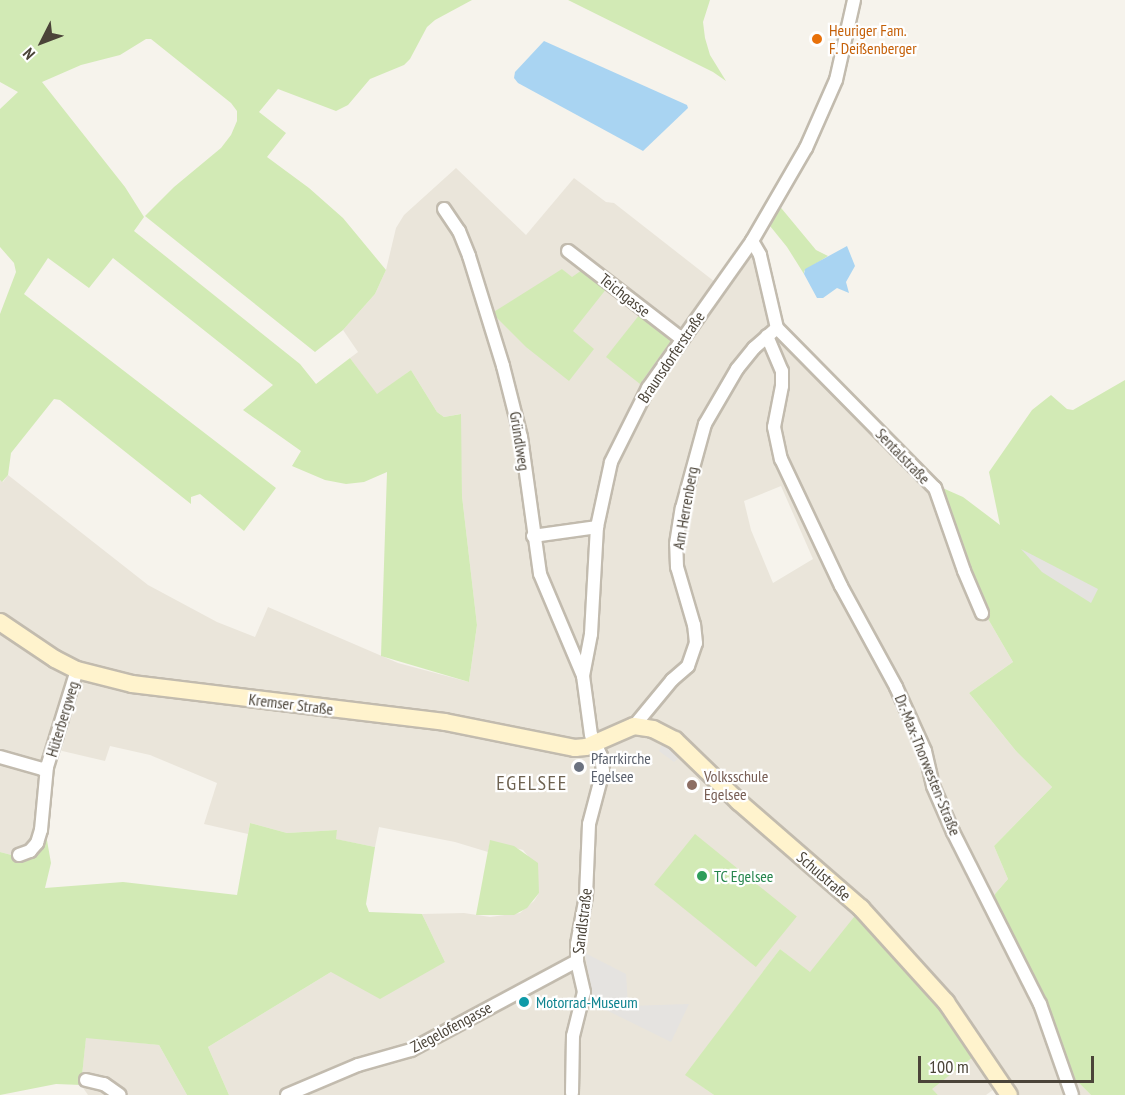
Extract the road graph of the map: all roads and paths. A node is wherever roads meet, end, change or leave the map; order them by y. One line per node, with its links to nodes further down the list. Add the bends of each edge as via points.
1 (854, 0): 3 (street, Braunsdorferstraße, via 829,100)
2 (444, 209): 8 (street, Gründlweg, via 469,256 517,413)
3 (753, 241): 5 (street, Dr.-Max-Thorwesten-Straße, via 760,255); 6 (street, Braunsdorferstraße)
4 (568, 251): 6 (street, Teichgasse)
5 (772, 332): 9 (street, Sentalstraße, via 935,488); 13 (street, Am Herrenberg, via 737,369 705,424 676,544 677,567 696,643 688,666); 24 (street, Dr.-Max-Thorwesten-Straße, via 782,371 774,428 781,459 841,586 897,687 925,751 933,786 953,832 1041,1004)
6 (681, 339): 7 (street, Braunsdorferstraße, via 648,387 615,453)
7 (597, 527): 8 (street); 12 (street, Braunsdorferstraße, via 591,634)
8 (533, 536): 12 (street, Gründlweg, via 540,574)
9 (982, 613)
10 (2, 628): 11 (street, Kremser Straße)
11 (77, 669): 14 (street, Kremser Straße, via 111,680 164,689 446,722 562,747); 16 (street, Hüterbergweg)
12 (582, 676): 14 (street, Braunsdorferstraße)
13 (634, 726): 14 (street); 23 (street, Schulstraße, via 654,729 675,740 739,802 861,908 946,1002)
14 (594, 743): 18 (street, Sandlstraße, via 603,771 589,824 586,896)
15 (0, 758): 16 (street, Hüterbergweg, via 42,770)
16 (47, 767): 17 (street, Hüterbergweg, via 37,843)
17 (19, 855)
18 (577, 961): 20 (street, Sandlstraße, via 584,992 573,1036); 22 (street, Ziegelofengasse, via 411,1050 358,1065)
19 (86, 1080): 21 (street, via 104,1084)
20 (573, 1094)
21 (120, 1095)
22 (287, 1095)
23 (1009, 1095)
24 (1072, 1095)

